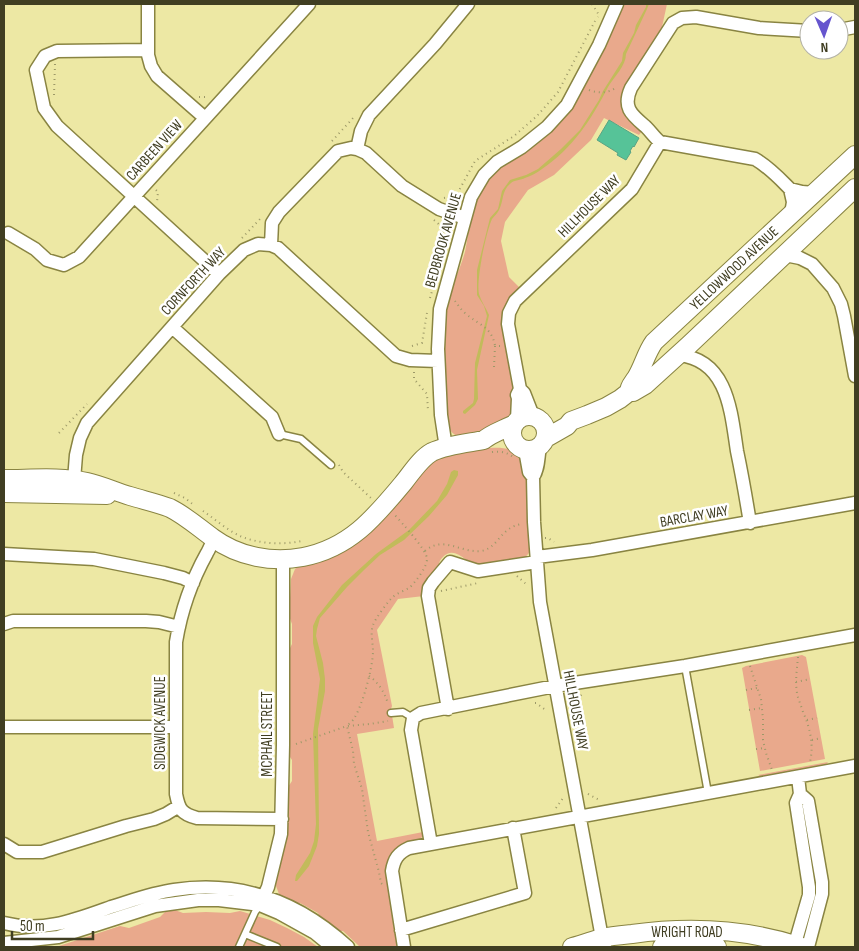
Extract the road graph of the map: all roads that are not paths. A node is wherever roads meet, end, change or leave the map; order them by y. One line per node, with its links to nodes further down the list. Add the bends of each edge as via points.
1 (148, 4): 6 (street)
2 (309, 4): 7 (street, CARBEEN VIEW)
3 (468, 4): 9 (street, via 369,115)
4 (617, 4): 16 (street, BEDBROOK AVENUE, via 600,45 567,105 547,127 484,175 471,197)
5 (799, 30): 8 (street, via 758,28 696,17 682,18 673,23 631,88 628,98 632,115)
6 (148, 50): 7 (street, via 157,76); 14 (street, via 55,51 45,56 36,70 44,108 50,118)
7 (205, 118): 14 (street, CARBEEN VIEW)
8 (660, 142): 12 (street, via 755,160 764,164); 33 (street, HILLHOUSE WAY, via 632,189 515,301 509,313 508,324 520,389 517,395)
9 (357, 149): 16 (street, via 366,153 402,186 439,209); 19 (street, via 338,151 279,212 272,223)
10 (855, 154): 13 (street, YELLOWWOOD AVENUE)
11 (855, 188): 18 (street, YELLOWWOOD AVENUE)
12 (790, 189): 13 (street); 15 (street)
13 (814, 193): 15 (street, YELLOWWOOD AVENUE)
14 (133, 197): 17 (street, CARBEEN VIEW, via 79,257 64,265 47,260); 23 (street)
15 (791, 214): 21 (street, YELLOWWOOD AVENUE)
16 (465, 218): 28 (street, BEDBROOK AVENUE, via 440,309)
17 (8, 233)
18 (806, 235): 20 (street, YELLOWWOOD AVENUE); 22 (street, via 806,248)
19 (271, 245): 23 (street, CORNFORTH WAY, via 258,244 244,250); 28 (street, via 396,356)
20 (785, 255): 22 (street); 24 (street, YELLOWWOOD AVENUE)
21 (742, 260): 24 (street); 31 (street, YELLOWWOOD AVENUE, via 654,342)
22 (812, 264): 30 (street, via 838,296)
23 (219, 274): 25 (street, CORNFORTH WAY)
24 (760, 278): 26 (street, YELLOWWOOD AVENUE)
25 (172, 327): 32 (street, via 272,418); 37 (street, CORNFORTH WAY, via 87,423 76,455)
26 (700, 335): 27 (street, YELLOWWOOD AVENUE); 29 (street, via 698,344)
27 (679, 355): 29 (street); 31 (street, YELLOWWOOD AVENUE, via 645,385)
28 (438, 361): 34 (street, BEDBROOK AVENUE)
29 (705, 363): 41 (street, via 728,400)
30 (855, 376)
31 (629, 392): 33 (street, YELLOWWOOD AVENUE, via 587,415 552,423)
32 (279, 434): 35 (lane, via 301,439)
33 (528, 436): 34 (street, YELLOWWOOD AVENUE, via 485,446); 45 (street, HILLHOUSE WAY, via 538,457 537,472 533,477)
34 (446, 448): 43 (street, YELLOWWOOD AVENUE, via 425,457 355,534 323,552 304,557)
35 (330, 464)
36 (4, 479): 37 (street, YELLOWWOOD AVENUE)
37 (74, 480): 39 (street, YELLOWWOOD AVENUE)
38 (4, 493): 39 (street, YELLOWWOOD AVENUE)
39 (127, 496): 42 (street, YELLOWWOOD AVENUE, via 168,508)
40 (855, 503): 41 (street, BARCLAY WAY)
41 (750, 522): 45 (street, BARCLAY WAY)
42 (214, 539): 43 (street, YELLOWWOOD AVENUE, via 241,553 261,558); 46 (street, SIDGWICK AVENUE)
43 (282, 552): 62 (street, MCPHAIL STREET)
44 (4, 554): 46 (street, via 94,559 164,573)
45 (537, 560): 51 (street, HILLHOUSE WAY, via 540,602); 52 (street, BARCLAY WAY, via 478,571 450,562 432,582 428,596)
46 (193, 583): 48 (street, SIDGWICK AVENUE)
47 (4, 624): 48 (street, via 13,621 146,621)
48 (179, 627): 56 (street, SIDGWICK AVENUE, via 176,642)
49 (855, 635): 50 (street)
50 (685, 666): 51 (street); 59 (lane)
51 (556, 686): 52 (street); 61 (street, HILLHOUSE WAY)
52 (448, 709): 54 (street, via 422,713)
53 (390, 714): 54 (lane, via 403,712)
54 (413, 718): 65 (street, via 411,730)
55 (4, 727): 56 (street)
56 (176, 727): 60 (street, SIDGWICK AVENUE, via 176,794)
57 (855, 766): 58 (street)
58 (798, 777): 59 (street); 80 (street, via 800,794 796,803 810,887)
59 (708, 793): 61 (street)
60 (179, 806): 62 (street, via 197,818); 64 (street, via 154,819 42,852 17,852)
61 (580, 816): 63 (street); 71 (street, HILLHOUSE WAY)
62 (282, 819): 66 (street, MCPHAIL STREET, via 280,843)
63 (513, 828): 65 (street); 68 (street, via 525,893)
64 (4, 844)
65 (430, 844): 68 (street, via 402,851 393,864)
66 (263, 901): 67 (street, via 242,890 189,889 158,893 66,923 34,927); 69 (lane); 70 (street, via 176,902 58,937); 74 (street); 75 (street, via 284,903 303,913)
67 (4, 922)
68 (401, 930): 76 (street)
69 (245, 934): 72 (lane); 73 (lane)
70 (4, 943)
71 (603, 943): 77 (street, WRIGHT ROAD); 80 (street, WRIGHT ROAD, via 656,930 677,929 751,935)
72 (239, 947)
73 (277, 947)
74 (332, 947)
75 (348, 947)
76 (404, 947)
77 (572, 947)
78 (662, 947): 79 (street, WRIGHT ROAD)
79 (717, 947)
80 (800, 947)

